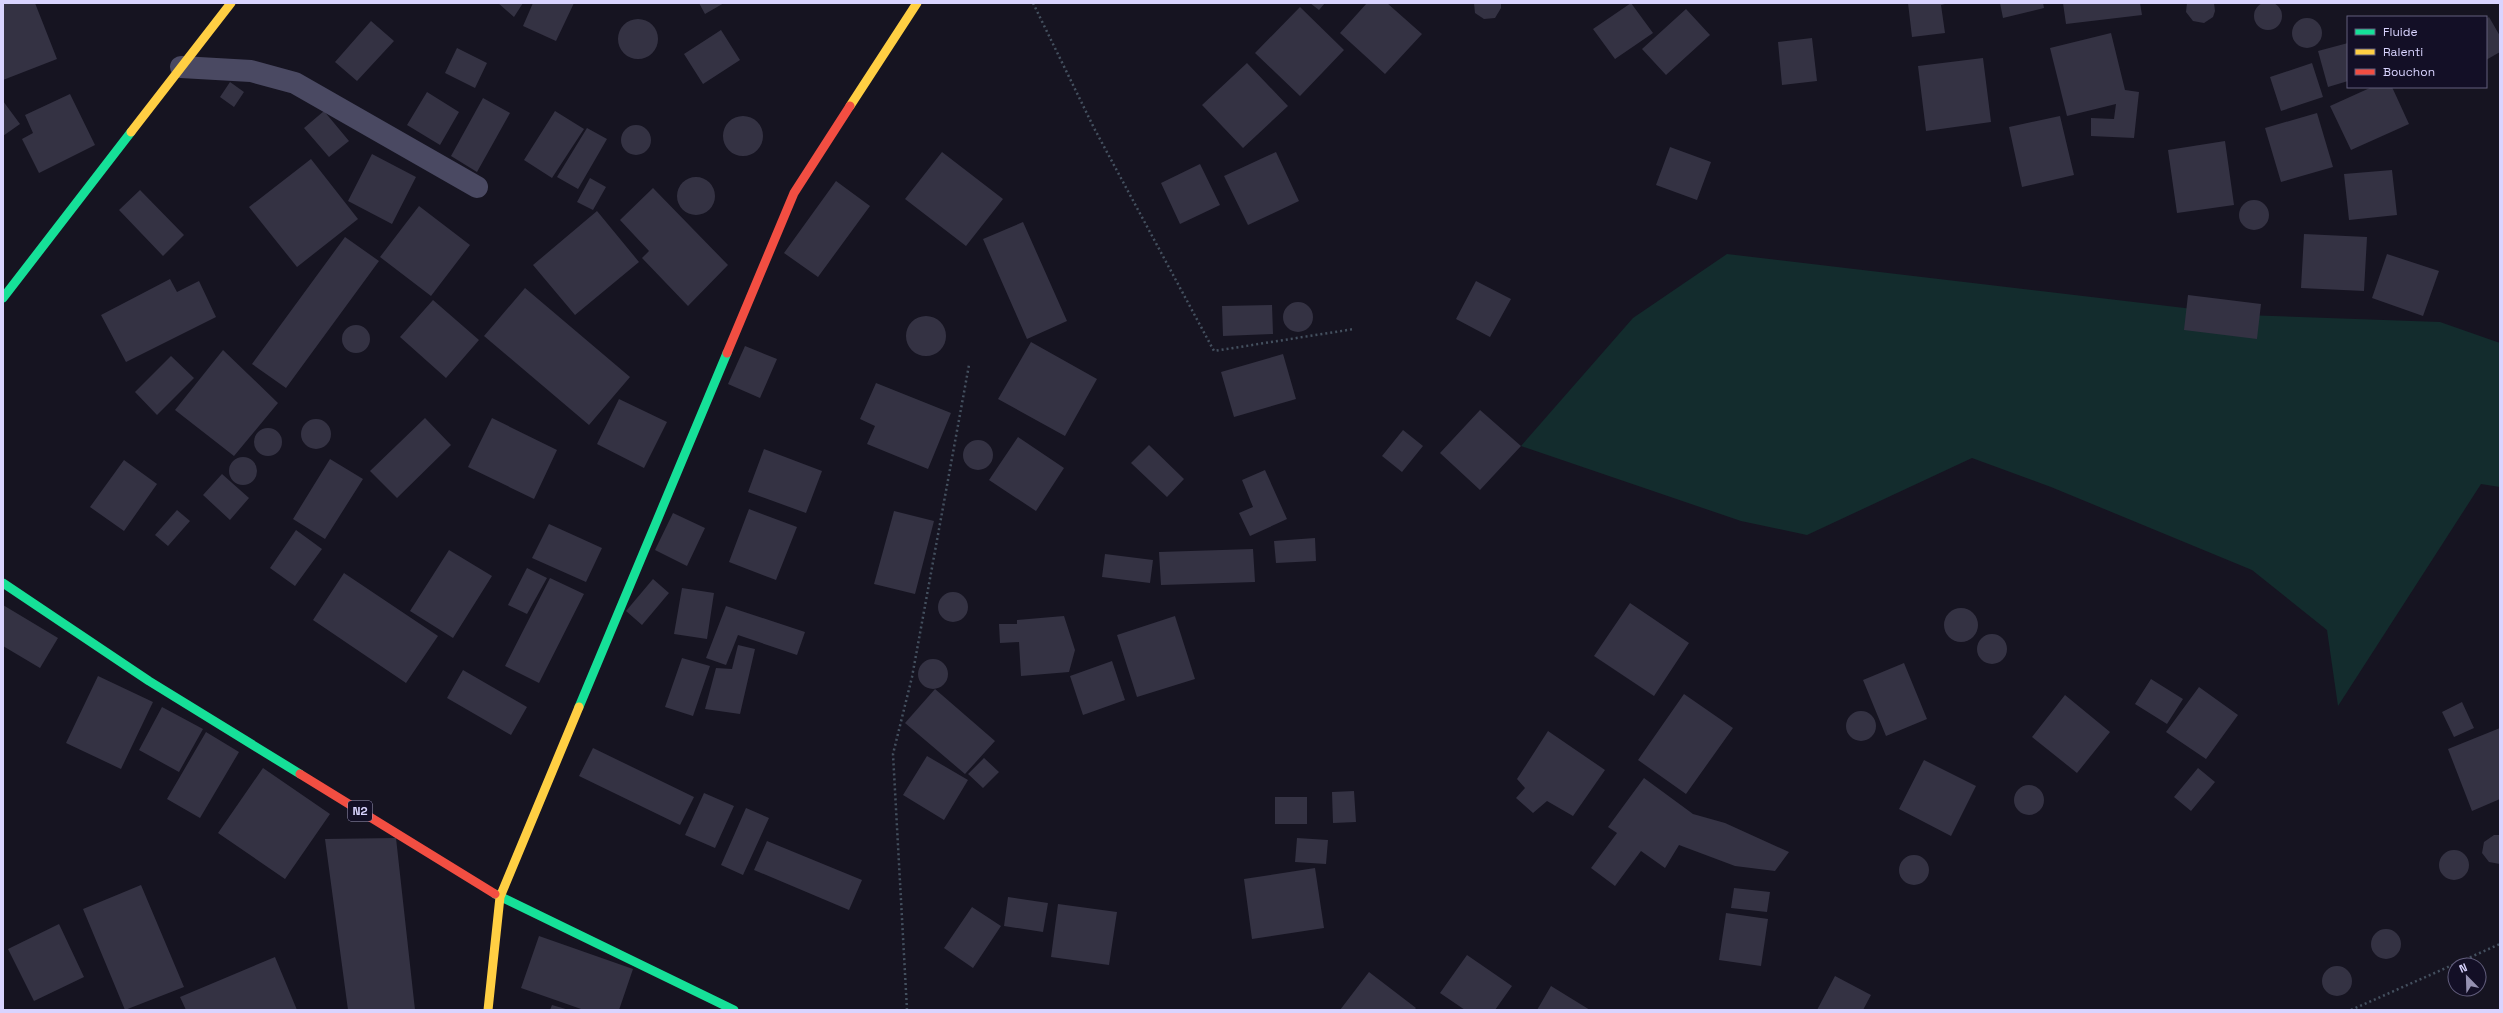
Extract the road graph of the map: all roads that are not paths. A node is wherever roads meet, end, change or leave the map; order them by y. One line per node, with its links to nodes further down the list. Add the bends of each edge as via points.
1 (231, 3): 3 (main road)
2 (917, 3): 7 (main road, via 794,193)
3 (181, 68): 4 (street, via 251,72 295,83); 5 (main road)
4 (478, 187)
5 (3, 298)
6 (3, 583): 7 (main road, N2, via 149,681)
7 (500, 897): 8 (main road); 9 (main road, N2)
8 (488, 1010)
9 (734, 1010)

